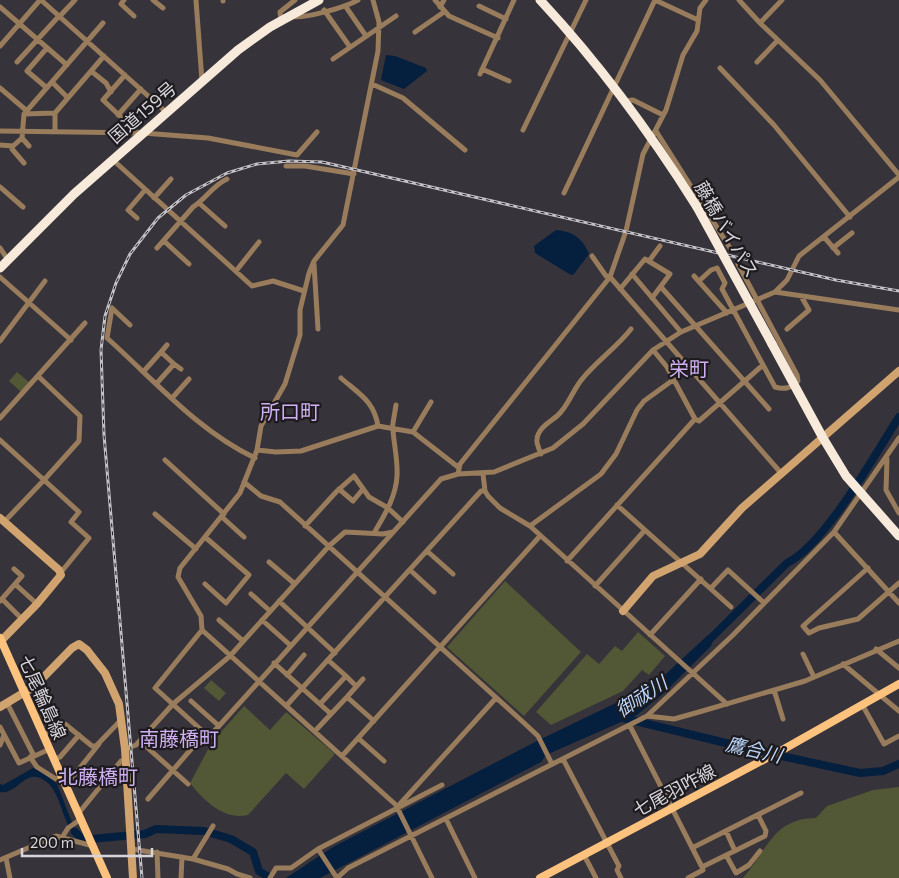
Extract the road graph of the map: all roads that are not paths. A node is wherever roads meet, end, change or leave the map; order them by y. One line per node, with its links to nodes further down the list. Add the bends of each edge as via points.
1 (41, 0): 25 (street); 34 (street)
2 (75, 0): 25 (street)
3 (124, 0): 26 (street, via 121,4)
4 (153, 0): 22 (street)
5 (196, 0): 54 (street)
6 (295, 0): 31 (street, via 280,12)
7 (319, 0): 27 (highway, 国道159号)
8 (358, 0): 21 (street)
9 (373, 0): 35 (street)
10 (436, 0): 23 (street)
11 (444, 0): 23 (street)
12 (514, 0): 29 (street)
13 (540, 0): 37 (highway, 藤橋バイパス)
14 (586, 0): 37 (street)
15 (655, 0): 30 (street); 61 (street)
16 (706, 0): 30 (street, via 700,8)
17 (739, 0): 33 (street)
18 (782, 0): 33 (street)
19 (479, 6): 29 (street)
20 (0, 7): 34 (street)
21 (346, 7): 24 (street); 38 (street)
22 (163, 8)
23 (442, 9): 36 (street); 39 (street)
24 (324, 10): 27 (street, via 305,18); 44 (street)
25 (59, 16): 40 (street); 42 (street)
26 (134, 16)
27 (290, 16): 31 (highway, 国道159号)
28 (396, 16): 35 (street)
29 (506, 19): 39 (street)
30 (698, 20): 69 (street, via 697,31 683,55)
31 (280, 21): 54 (highway, 国道159号, via 238,50)
32 (103, 23): 42 (street)
33 (760, 23): 41 (street)
34 (19, 24): 40 (street); 43 (street)
35 (379, 28): 38 (street); 57 (street)
36 (415, 32)
37 (570, 32): 61 (highway, 藤橋バイパス); 71 (street)
38 (366, 36): 44 (street)
39 (498, 38): 55 (street, via 481,71)
40 (37, 40): 45 (street); 48 (street)
41 (778, 40): 49 (street); 86 (street, via 820,80)
42 (88, 41): 46 (street); 50 (street)
43 (0, 46)
44 (350, 47): 47 (street)
45 (47, 48): 50 (street); 59 (street, via 27,71)
46 (104, 56): 52 (street); 53 (street)
47 (333, 59)
48 (17, 62)
49 (757, 62)
50 (67, 65): 56 (street)
51 (720, 68): 95 (street, via 774,125)
52 (91, 72): 62 (street, via 106,84); 63 (street)
53 (126, 75): 60 (street); 62 (street)
54 (202, 81): 65 (highway, 国道159号)
55 (509, 81)
56 (52, 82): 59 (street); 63 (street)
57 (372, 84): 81 (street, via 403,98); 85 (street)
58 (0, 88): 66 (street)
59 (47, 88): 66 (street)
60 (141, 89): 65 (street); 68 (street)
61 (614, 89): 64 (highway, 藤橋バイパス); 91 (street)
62 (110, 92): 68 (street, via 103,100)
63 (68, 98): 67 (street)
64 (624, 102): 69 (street, via 633,100); 76 (highway, 藤橋バイパス)
65 (166, 112): 75 (highway, 国道159号)
66 (25, 113): 67 (street); 70 (street)
67 (55, 113): 73 (street)
68 (118, 115): 75 (street)
69 (664, 115): 76 (street)
70 (22, 130): 72 (street); 73 (street); 77 (street)
71 (523, 130)
72 (0, 131)
73 (55, 131): 75 (street)
74 (317, 132): 75 (street, via 297,154 232,141)
75 (140, 133): 82 (highway, 国道159号)
76 (654, 136): 106 (street); 120 (street, via 643,154 626,231); 158 (highway, 藤橋バイパス, bridge)
77 (22, 138): 79 (street); 80 (street)
78 (0, 145): 79 (street)
79 (13, 146): 83 (street, via 12,150)
80 (29, 146)
81 (465, 150)
82 (113, 160): 90 (street); 110 (highway, 国道159号)
83 (24, 163)
84 (286, 166): 85 (street)
85 (354, 174): 111 (street, via 344,226)
86 (899, 176): 95 (street)
87 (171, 179): 92 (street)
88 (227, 179): 93 (street, via 216,184)
89 (0, 188): 94 (street)
90 (145, 190): 92 (street); 96 (street, via 128,210)
91 (564, 193)
92 (154, 198): 97 (street)
93 (200, 203): 97 (street, via 192,207); 98 (street)
94 (23, 208)
95 (850, 217): 100 (street)
96 (137, 218)
97 (181, 221): 101 (street); 116 (street)
98 (225, 226)
99 (852, 233): 107 (street)
100 (824, 237): 107 (street); 126 (street, via 799,256 787,280)
101 (164, 240): 105 (street); 113 (street)
102 (259, 242): 116 (street)
103 (660, 246): 112 (street)
104 (0, 248): 110 (street)
105 (157, 248)
106 (730, 248)
107 (833, 248): 108 (street)
108 (838, 253)
109 (592, 256): 120 (street)
110 (8, 260): 115 (highway, 国道159号)
111 (314, 261): 125 (street); 137 (street)
112 (649, 261): 117 (street, via 645,259); 123 (street, via 670,274)
113 (190, 264)
114 (738, 264): 129 (street)
115 (0, 268)
116 (236, 271): 125 (street, via 252,286 273,280)
117 (632, 274): 124 (street); 128 (street)
118 (694, 276): 122 (street)
119 (0, 277): 130 (street)
120 (610, 277): 124 (street); 177 (street)
121 (45, 281): 130 (street)
122 (699, 282): 131 (street, via 717,268 725,282 722,289); 133 (street)
123 (661, 287): 128 (street); 136 (street)
124 (620, 289): 143 (street)
125 (304, 291): 172 (street, via 296,350 285,384 261,426)
126 (775, 292): 127 (street); 129 (street)
127 (801, 296): 132 (street); 139 (street, via 809,310)
128 (652, 298): 140 (street)
129 (757, 300): 131 (street); 158 (street, via 797,375 798,381)
130 (29, 302): 141 (street); 142 (street)
131 (734, 310): 133 (street); 148 (street)
132 (899, 310)
133 (727, 313): 136 (street)
134 (85, 323): 141 (street)
135 (130, 325): 150 (street, via 112,308 108,338)
136 (695, 326): 140 (street); 156 (street)
137 (318, 328)
138 (631, 329): 173 (street, via 583,378 558,416 549,420 539,432)
139 (787, 330)
140 (681, 332): 143 (street)
141 (71, 340): 152 (street)
142 (0, 341)
143 (664, 341): 145 (street); 161 (street)
144 (167, 345): 146 (street)
145 (652, 350): 155 (street, via 667,367); 173 (street, via 583,424 553,448)
146 (161, 352): 147 (street); 150 (street)
147 (174, 364): 149 (street); 157 (street)
148 (763, 365): 156 (street); 158 (street, via 775,387 783,389)
149 (181, 370)
150 (144, 371): 157 (street)
151 (899, 371): 169 (street)
152 (38, 376): 164 (street); 181 (street, via 80,416 79,441)
153 (341, 378): 166 (street, via 371,405)
154 (189, 379): 159 (street)
155 (673, 380): 165 (street); 195 (street, via 637,410 616,454 601,474)
156 (744, 381): 161 (street); 163 (street)
157 (157, 383): 159 (street)
158 (794, 385): 169 (highway, 藤橋バイパス)
159 (173, 397): 175 (street, via 218,437)
160 (431, 402): 168 (street)
161 (719, 403): 165 (street, via 698,421); 178 (street)
162 (396, 405): 167 (street)
163 (769, 409)
164 (0, 418)
165 (694, 419): 187 (street)
166 (378, 426): 167 (street); 172 (street, via 301,451)
167 (393, 430): 168 (street); 188 (street, via 397,476)
168 (413, 432): 177 (street)
169 (823, 438): 178 (street); 186 (highway, 藤橋バイパス)
170 (899, 438): 174 (street)
171 (0, 440): 181 (street)
172 (257, 450): 175 (street)
173 (540, 454): 180 (street)
174 (887, 456): 186 (street); 189 (street, via 886,490)
175 (254, 458): 182 (street)
176 (165, 460): 191 (street)
177 (458, 467): 179 (street)
178 (781, 473): 209 (street, via 742,508 700,554)
179 (458, 474): 180 (street); 193 (street, via 441,479)
180 (483, 474): 185 (street)
181 (44, 480): 192 (street); 212 (street, via 78,512 71,522 89,538 62,571)
182 (244, 482): 191 (street); 194 (street, via 261,496 277,500)
183 (338, 489): 184 (street, via 353,501); 184 (street, via 354,476); 194 (street)
184 (363, 489): 188 (street, via 372,501)
185 (485, 491): 195 (street, via 500,508); 206 (street, via 481,491)
186 (860, 494): 198 (street); 201 (highway, 藤橋バイパス)
187 (617, 504): 196 (street); 207 (street)
188 (388, 508): 193 (street); 199 (street)
189 (899, 513)
190 (155, 514): 205 (street)
191 (223, 516): 202 (street); 203 (street)
192 (1, 522): 212 (street)
193 (403, 522): 197 (street)
194 (305, 526): 204 (street)
195 (530, 526): 200 (street)
196 (645, 530): 209 (street); 221 (street)
197 (393, 532): 199 (street); 214 (street)
198 (834, 532): 210 (street); 229 (street)
199 (374, 533): 204 (street, via 345,532)
200 (540, 536): 207 (street); 245 (street)
201 (899, 536)
202 (205, 537): 205 (street); 219 (street, via 249,575 226,603)
203 (244, 537)
204 (329, 546): 214 (street); 220 (street)
205 (196, 549): 239 (street, via 180,568 178,577 201,616)
206 (427, 551): 213 (street); 215 (street)
207 (567, 561): 221 (street)
208 (269, 562): 220 (street)
209 (681, 562): 216 (street); 234 (street, via 654,576)
210 (868, 568): 224 (street); 224 (street, via 803,626 809,633 858,619)
211 (14, 569): 218 (street, via 22,576)
212 (59, 570): 231 (street, via 58,582)
213 (410, 570): 223 (street); 226 (street)
214 (357, 572): 226 (street); 238 (street)
215 (453, 574)
216 (701, 579): 222 (street); 240 (street)
217 (899, 583): 224 (street)
218 (15, 584): 227 (street); 231 (street)
219 (205, 584)
220 (295, 584): 228 (street)
221 (595, 586): 234 (street)
222 (711, 588): 229 (street, via 728,570); 232 (street)
223 (434, 592)
224 (889, 592): 230 (street)
225 (251, 594): 233 (street)
226 (385, 598): 245 (street); 247 (street)
227 (1, 600): 235 (street)
228 (279, 601): 233 (street); 238 (street)
229 (764, 603): 255 (street)
230 (899, 603)
231 (37, 604): 235 (street)
232 (731, 607)
233 (270, 611): 237 (street)
234 (623, 611): 240 (street)
235 (22, 619): 241 (street)
236 (219, 620): 242 (street)
237 (262, 620): 242 (street); 244 (street)
238 (308, 626): 244 (street); 247 (street)
239 (202, 630): 250 (street); 270 (street, via 155,688)
240 (650, 636): 255 (street)
241 (0, 640): 265 (main road, 七尾輪島線)
242 (242, 641): 250 (street)
243 (899, 642): 246 (street)
244 (290, 646): 252 (street)
245 (440, 647): 268 (street); 281 (street)
246 (876, 649): 253 (street); 254 (street)
247 (335, 653): 251 (street)
248 (803, 654): 258 (street)
249 (304, 655): 256 (street)
250 (230, 656): 260 (street); 270 (street)
251 (328, 660): 257 (street); 263 (street)
252 (274, 663): 256 (street); 260 (street)
253 (843, 664): 258 (street); 266 (street)
254 (899, 668)
255 (691, 672): 272 (street); 278 (street)
256 (287, 675): 263 (street)
257 (346, 676): 262 (street); 271 (street)
258 (814, 677): 264 (street)
259 (363, 679): 262 (street)
260 (259, 681): 274 (street); 283 (street)
261 (899, 684): 266 (main road, 七尾羽咋線)
262 (356, 686): 267 (street)
263 (303, 689): 271 (street); 274 (street)
264 (774, 690): 272 (street); 280 (street)
265 (25, 693): 273 (street); 279 (street, via 67,651 79,644 113,687); 287 (main road, 七尾輪島線)
266 (880, 696): 275 (main road, 七尾羽咋線); 276 (street)
267 (347, 697): 277 (street); 281 (street)
268 (496, 698): 303 (street, via 538,736); 310 (street)
269 (191, 701): 283 (street)
270 (173, 704): 286 (street); 292 (street)
271 (320, 704): 277 (street)
272 (727, 704): 278 (street, via 674,720)
273 (4, 705): 297 (street)
274 (286, 706): 285 (street)
275 (863, 706): 290 (street, via 884,744); 311 (main road, 七尾羽咋線)
276 (899, 711)
277 (331, 714): 285 (street)
278 (646, 716): 282 (street)
279 (121, 720): 293 (street); 296 (street)
280 (783, 720)
281 (374, 721): 291 (street)
282 (631, 725): 300 (street); 311 (street)
283 (219, 726): 286 (street, via 209,737)
284 (0, 727): 289 (street)
285 (315, 731): 298 (street)
286 (205, 733): 304 (street)
287 (44, 734): 288 (street, via 65,724); 295 (main road, 七尾輪島線)
288 (79, 735): 293 (street, via 92,746); 299 (street)
289 (4, 736): 294 (street); 297 (street, via 19,763)
290 (899, 736)
291 (358, 738): 298 (street); 302 (street)
292 (140, 741): 296 (street); 304 (street)
293 (99, 744): 305 (street, via 71,779)
294 (0, 745)
295 (50, 749): 297 (street); 299 (main road, 七尾輪島線)
296 (125, 749): 301 (street)
297 (32, 756): 305 (street, via 37,767)
298 (342, 756): 310 (street)
299 (55, 759): 305 (main road, 七尾輪島線)
300 (563, 759): 303 (street); 319 (street)
301 (126, 760): 313 (street); 322 (street)
302 (384, 761)
303 (552, 764): 314 (street)
304 (173, 770): 306 (street); 309 (street)
305 (63, 780): 313 (main road, 七尾輪島線)
306 (188, 784)
307 (442, 785): 310 (street)
308 (801, 793): 312 (street)
309 (148, 800)
310 (398, 807): 318 (street); 323 (street)
311 (672, 808): 319 (main road, 七尾羽咋線); 321 (street)
312 (758, 815): 316 (street); 324 (street, via 766,836)
313 (78, 818): 317 (street); 320 (main road, 七尾輪島線)
314 (446, 819): 318 (street); 344 (street)
315 (212, 828): 331 (street)
316 (726, 831): 321 (street); 324 (street)
317 (63, 836): 320 (street, via 78,844); 330 (street, via 52,837)
318 (411, 836): 342 (street, via 348,868); 343 (street)
319 (608, 842): 327 (main road, 七尾羽咋線); 347 (street)
320 (92, 845): 337 (main road, 七尾輪島線)
321 (692, 848): 333 (street)
322 (132, 849): 326 (street); 338 (street)
323 (318, 849): 334 (street, via 291,868 276,868); 342 (street)
324 (735, 851): 328 (street)
325 (760, 851): 328 (street, via 736,874)
326 (157, 852): 329 (street); 339 (street)
327 (584, 855): 345 (main road, 七尾羽咋線); 346 (street)
328 (726, 855): 333 (street)
329 (182, 857): 331 (street); 340 (street)
330 (6, 858): 332 (street); 336 (street)
331 (193, 859): 335 (street, via 228,869)
332 (0, 860)
333 (702, 867): 348 (street, via 703,870)
334 (271, 875)
335 (236, 876): 341 (street)
336 (10, 878)
337 (107, 878)
338 (133, 878)
339 (158, 878)
340 (181, 878)
341 (250, 878)
342 (337, 878)
343 (432, 878)
344 (475, 878)
345 (540, 878)
346 (596, 878)
347 (621, 878)
348 (688, 878)

